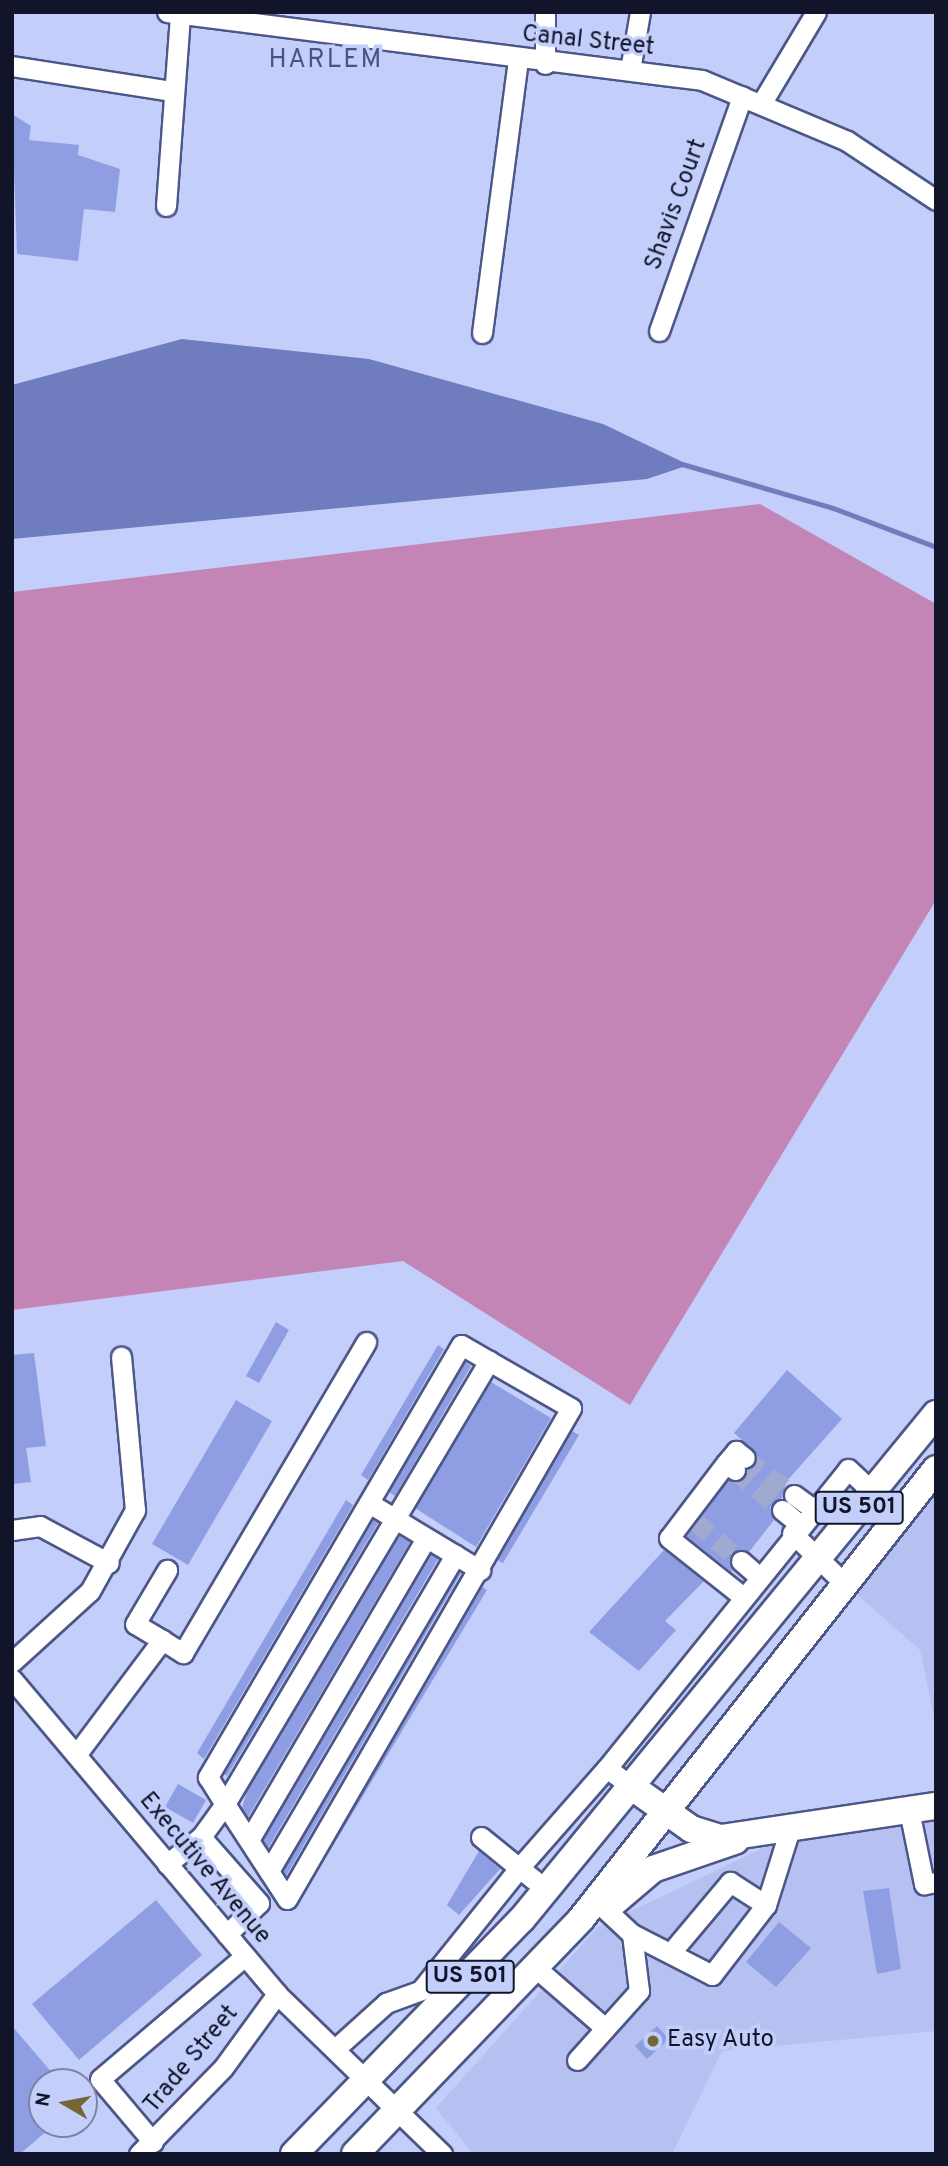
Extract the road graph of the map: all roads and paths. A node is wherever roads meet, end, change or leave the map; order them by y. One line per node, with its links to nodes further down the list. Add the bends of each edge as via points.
1 (545, 12): 6 (street)
2 (639, 12): 8 (street)
3 (816, 12): 10 (street, Shavis Court)
4 (173, 13): 5 (street, Canal Street); 9 (street)
5 (518, 60): 6 (street, Canal Street); 14 (street)
6 (545, 64): 8 (street, Canal Street)
7 (12, 66): 9 (street)
8 (630, 70): 10 (street, Canal Street, via 702,80)
9 (171, 91): 12 (street)
10 (751, 100): 11 (street, Canal Street, via 847,141); 13 (street, Shavis Court)
11 (935, 199)
12 (166, 206)
13 (659, 331)
14 (482, 333)
15 (366, 1342): 39 (street, via 183,1653)
16 (121, 1357): 32 (street, via 138,1495)
17 (489, 1361): 22 (street, via 461,1345); 25 (street); 34 (street, via 571,1408)
18 (936, 1414): 21 (main road, US 501)
19 (736, 1464): 37 (street, via 668,1538)
20 (936, 1469): 24 (main road, US 501)
21 (873, 1491): 23 (street, via 848,1469); 24 (street); 30 (main road, US 501)
22 (369, 1503): 25 (street); 45 (street, via 208,1777)
23 (812, 1508): 26 (street); 26 (street, via 788,1502)
24 (898, 1516): 36 (main road, US 501)
25 (395, 1519): 28 (street); 45 (street)
26 (796, 1529): 30 (street); 35 (street)
27 (12, 1530): 32 (street, via 40,1526)
28 (426, 1538): 29 (street); 53 (street)
29 (455, 1555): 34 (street); 56 (street)
30 (817, 1559): 36 (street); 38 (main road, US 501)
31 (741, 1561): 35 (street)
32 (109, 1563): 40 (street, via 90,1591)
33 (167, 1570): 39 (street, via 135,1623)
34 (480, 1570): 56 (street, via 287,1899)
35 (758, 1576): 37 (street)
36 (845, 1584): 48 (main road, US 501)
37 (737, 1604): 38 (street); 43 (street)
38 (759, 1631): 44 (main road, US 501)
39 (162, 1640): 42 (street)
40 (12, 1661)
41 (12, 1679): 42 (street, Executive Avenue)
42 (76, 1755): 54 (street, Executive Avenue)
43 (607, 1768): 44 (street); 55 (street)
44 (632, 1787): 48 (main road); 58 (main road, US 501)
45 (225, 1804): 50 (street); 53 (street)
46 (936, 1806): 47 (main road)
47 (909, 1810): 49 (main road); 57 (street, via 924,1884)
48 (666, 1813): 52 (main road, via 691,1829); 60 (main road, US 501)
49 (790, 1829): 52 (main road); 59 (street)
50 (201, 1837): 54 (street); 61 (street, via 259,1902)
51 (481, 1837): 55 (street)
52 (746, 1838): 60 (main road, via 653,1869)
53 (249, 1840): 56 (street)
54 (167, 1864): 61 (street, Executive Avenue)
55 (519, 1868): 58 (street); 68 (street, via 421,1990 386,2003)
56 (269, 1871)
57 (936, 1882)
58 (547, 1890): 70 (main road, US 501)
59 (766, 1905): 63 (street, via 730,1882); 63 (street, via 712,1975)
60 (592, 1914): 62 (street); 65 (main road, US 501)
61 (227, 1934): 64 (street, Executive Avenue)
62 (632, 1934): 63 (street); 67 (street, via 639,1991)
63 (673, 1950)
64 (245, 1956): 66 (street, Executive Avenue); 72 (street, via 100,2079)
65 (536, 1968): 67 (street); 71 (main road, US 501)
66 (277, 1994): 68 (street, Executive Avenue); 72 (street, Trade Street, via 223,2068)
67 (605, 2028): 69 (street)
68 (335, 2049): 70 (street, Executive Avenue)
69 (577, 2060)
70 (367, 2081): 71 (street, Executive Avenue); 74 (main road, US 501)
71 (397, 2111): 73 (street, Executive Avenue); 75 (main road, US 501)
72 (146, 2148)
73 (441, 2153)
74 (294, 2154)
75 (355, 2154)

